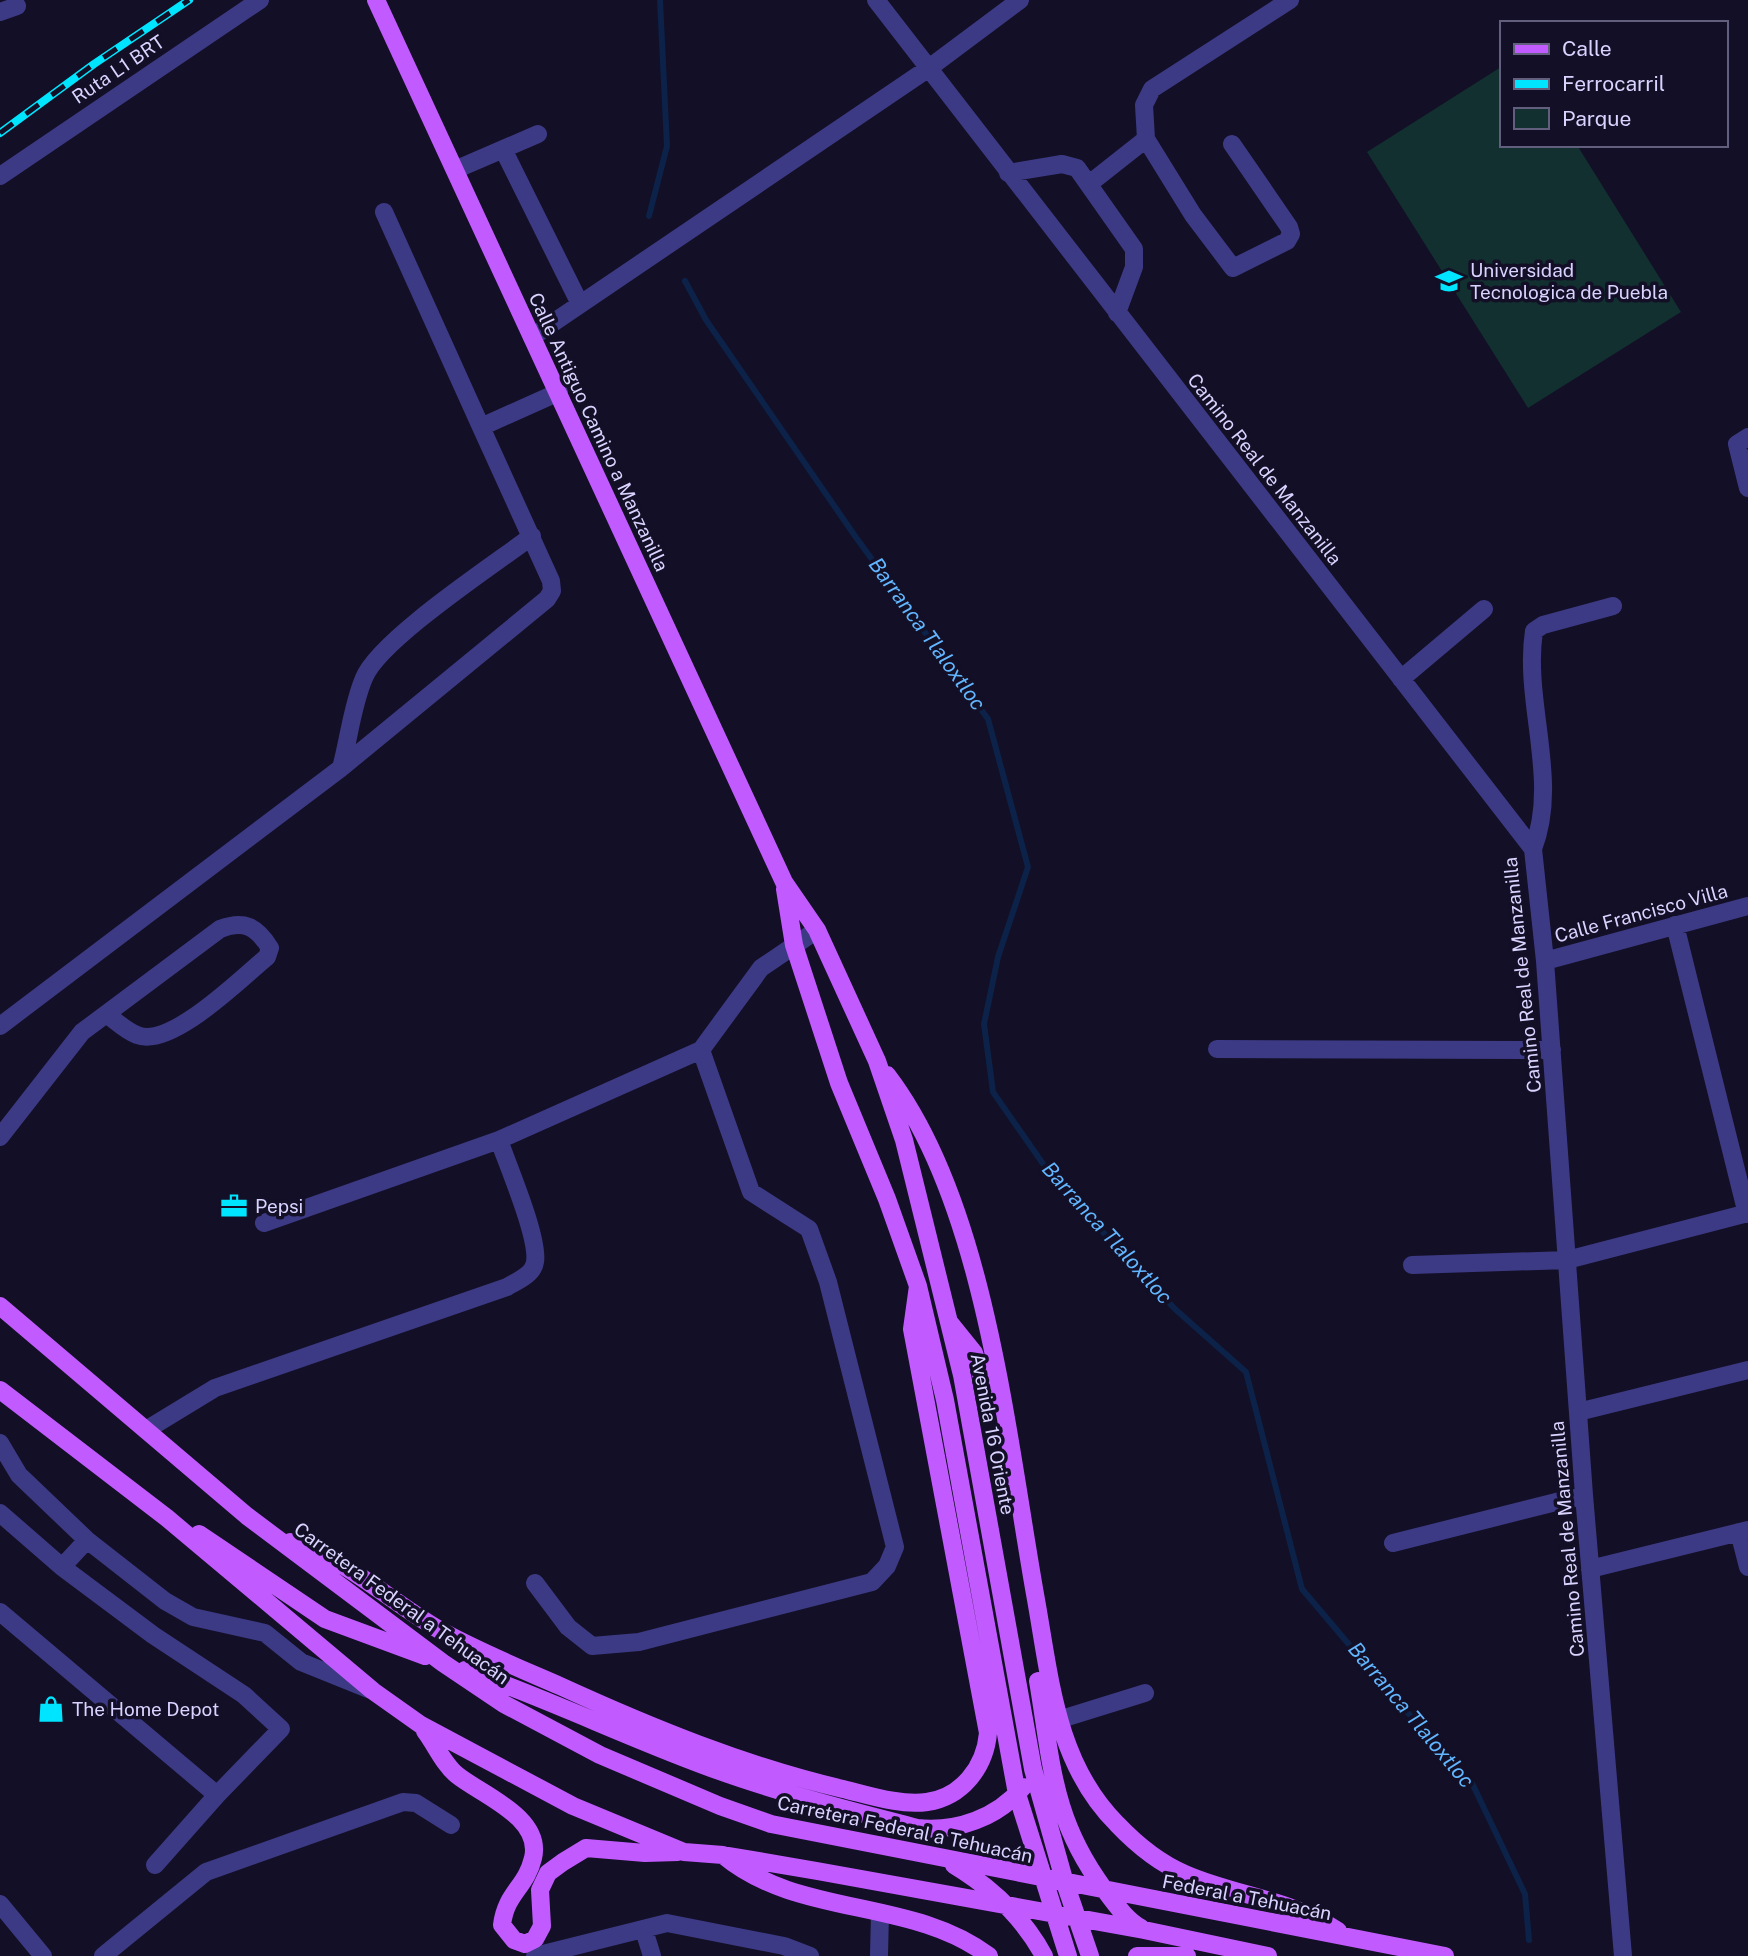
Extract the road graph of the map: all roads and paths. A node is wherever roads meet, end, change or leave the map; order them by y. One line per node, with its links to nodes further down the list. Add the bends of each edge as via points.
1 (242, 0): 12 (street, Ruta L1 BRT)
2 (260, 0): 15 (street, Ruta L1 BRT)
3 (376, 0): 13 (main road, Calle Antiguo Camino a Manzanilla)
4 (876, 0): 7 (street, Camino Real de Manzanilla)
5 (1020, 0): 7 (street)
6 (1290, 0): 9 (street, via 1152,89 1144,105)
7 (929, 68): 14 (street, Camino Real de Manzanilla); 18 (street)
8 (538, 134): 11 (street)
9 (1146, 139): 10 (street, via 1233,268 1287,241 1291,234); 16 (street)
10 (1232, 144)
11 (503, 149): 13 (street); 18 (street)
12 (0, 164)
13 (457, 169): 20 (main road, Calle Antiguo Camino a Manzanilla)
14 (1008, 173): 16 (street, via 1062,164 1077,168); 19 (street, Camino Real de Manzanilla)
15 (0, 176)
16 (1089, 184): 19 (street, via 1134,249 1134,267)
17 (384, 212): 22 (street)
18 (580, 304): 20 (street)
19 (1117, 313): 28 (street, Camino Real de Manzanilla)
20 (531, 337): 21 (main road, Calle Antiguo Camino a Manzanilla)
21 (559, 392): 22 (street); 31 (main road, Calle Antiguo Camino a Manzanilla)
22 (481, 427): 25 (street)
23 (1743, 440): 24 (street)
24 (1748, 488)
25 (532, 536): 29 (street, via 406,631 375,660 364,678); 29 (street, via 551,582 547,599)
26 (1613, 606): 30 (street, via 1534,631 1543,788 1540,832)
27 (1484, 609): 28 (street)
28 (1401, 679): 30 (street, Camino Real de Manzanilla)
29 (341, 768): 38 (street)
30 (1533, 849): 36 (street, Camino Real de Manzanilla)
31 (783, 882): 34 (main road, Calle Antiguo Camino a Manzanilla); 35 (main road, Calle Antiguo Camino a Manzanilla)
32 (1748, 906): 33 (street, Calle Francisco Villa)
33 (1675, 925): 36 (street, Calle Francisco Villa); 45 (street)
34 (817, 930): 35 (street); 42 (main road, Avenida 16 Oriente)
35 (794, 945): 40 (street, via 761,968); 48 (main road, Avenida 16 Oriente, via 839,1083)
36 (1545, 961): 41 (street, Camino Real de Manzanilla)
37 (106, 1014): 37 (street, via 139,1036 159,1036 180,1028 267,957 270,948 248,924 220,929); 43 (street, via 82,1032)
38 (0, 1026)
39 (1217, 1049): 41 (street)
40 (701, 1050): 44 (street); 68 (street, via 751,1192 809,1229 828,1282 895,1547 887,1566 872,1582 639,1642 592,1646 583,1642)
41 (1552, 1050): 47 (street, Camino Real de Manzanilla)
42 (877, 1061): 52 (main road, Avenida 16 Oriente, via 904,1140); 73 (main road, via 928,1143 961,1227 983,1306)
43 (0, 1137)
44 (499, 1140): 46 (street); 56 (street, via 534,1244 535,1264 528,1275 507,1287 215,1388)
45 (1748, 1214): 47 (street)
46 (264, 1223)
47 (1567, 1260): 49 (street); 55 (street, Camino Real de Manzanilla)
48 (910, 1263): 50 (main road, Avenida 16 Oriente); 52 (main road)
49 (1412, 1265)
50 (918, 1286): 62 (main road, via 912,1329 988,1733 977,1769 961,1787 938,1800 910,1802 822,1784 662,1731 470,1646 314,1550); 76 (main road, Avenida 16 Oriente, via 946,1400)
51 (0, 1306): 56 (main road, Carretera Federal a Tehuacán)
52 (948, 1321): 75 (main road, Avenida 16 Oriente, via 962,1375); 85 (main road, via 974,1353 990,1398 1056,1796 1075,1843)
53 (1748, 1370): 55 (street)
54 (0, 1390): 60 (main road)
55 (1578, 1412): 58 (street, Camino Real de Manzanilla)
56 (146, 1430): 62 (main road, Carretera Federal a Tehuacán)
57 (0, 1443): 63 (street, via 19,1475)
58 (1584, 1495): 64 (street); 67 (street, Camino Real de Manzanilla)
59 (0, 1513): 65 (street)
60 (167, 1518): 70 (main road, via 224,1549 325,1619); 71 (main road)
61 (1744, 1531): 66 (street); 67 (street)
62 (279, 1539): 70 (main road, Carretera Federal a Tehuacán)
63 (87, 1540): 65 (street); 71 (street, via 193,1617 265,1633 302,1662)
64 (1393, 1543)
65 (62, 1567): 77 (street, via 244,1695 281,1729)
66 (1748, 1567)
67 (1590, 1569): 110 (street, Camino Real de Manzanilla)
68 (536, 1583)
69 (0, 1612): 77 (street)
70 (443, 1663): 76 (main road, via 536,1695 741,1779 918,1828 962,1826); 81 (main road, Carretera Federal a Tehuacán, via 504,1704 600,1755 720,1807 771,1824)
71 (373, 1691): 74 (main road)
72 (1145, 1693): 73 (street)
73 (1058, 1720): 93 (main road, via 1075,1768 1088,1789 1119,1826 1153,1856 1201,1880 1296,1908)
74 (421, 1725): 79 (main road, via 573,1806); 79 (main road, via 456,1774 515,1814 531,1835 535,1855 526,1878 504,1905 502,1925 514,1940 525,1944 536,1940 542,1926 540,1890 548,1873 586,1848)
75 (1033, 1769): 76 (main road); 84 (main road, Avenida 16 Oriente)
76 (1017, 1794): 83 (main road, Avenida 16 Oriente)
77 (217, 1795): 82 (street)
78 (451, 1825): 96 (street, via 416,1803 403,1802 206,1872)
79 (684, 1852): 80 (main road)
80 (723, 1855): 87 (main road); 88 (main road, via 742,1871 785,1890)
81 (944, 1860): 83 (main road, Carretera Federal a Tehuacán); 87 (main road)
82 (155, 1865)
83 (1042, 1878): 84 (main road, Federal a Tehuacán); 89 (main road, Avenida 16 Oriente)
84 (1065, 1883): 85 (main road, Federal a Tehuacán); 90 (main road, Avenida 16 Oriente)
85 (1105, 1891): 92 (main road); 93 (main road, Federal a Tehuacán)
86 (0, 1904): 95 (street)
87 (1007, 1905): 89 (main road); 103 (main road)
88 (880, 1913): 101 (street); 102 (main road, via 950,1934)
89 (1053, 1914): 90 (main road); 104 (main road, Avenida 16 Oriente)
90 (1078, 1920): 92 (main road); 105 (main road, Avenida 16 Oriente)
91 (644, 1930): 94 (street, via 667,1923); 97 (street); 98 (street)
92 (1144, 1930): 108 (main road)
93 (1346, 1937): 109 (main road, Federal a Tehuacán)
94 (783, 1946): 99 (street); 100 (street)
95 (43, 1956)
96 (103, 1956)
97 (535, 1956)
98 (652, 1956)
99 (754, 1956)
100 (810, 1956)
101 (879, 1956)
102 (989, 1956)
103 (1044, 1956)
104 (1068, 1956)
105 (1090, 1956)
106 (1137, 1956): 107 (main road)
107 (1187, 1956)
108 (1268, 1956)
109 (1445, 1956)
110 (1623, 1956)

